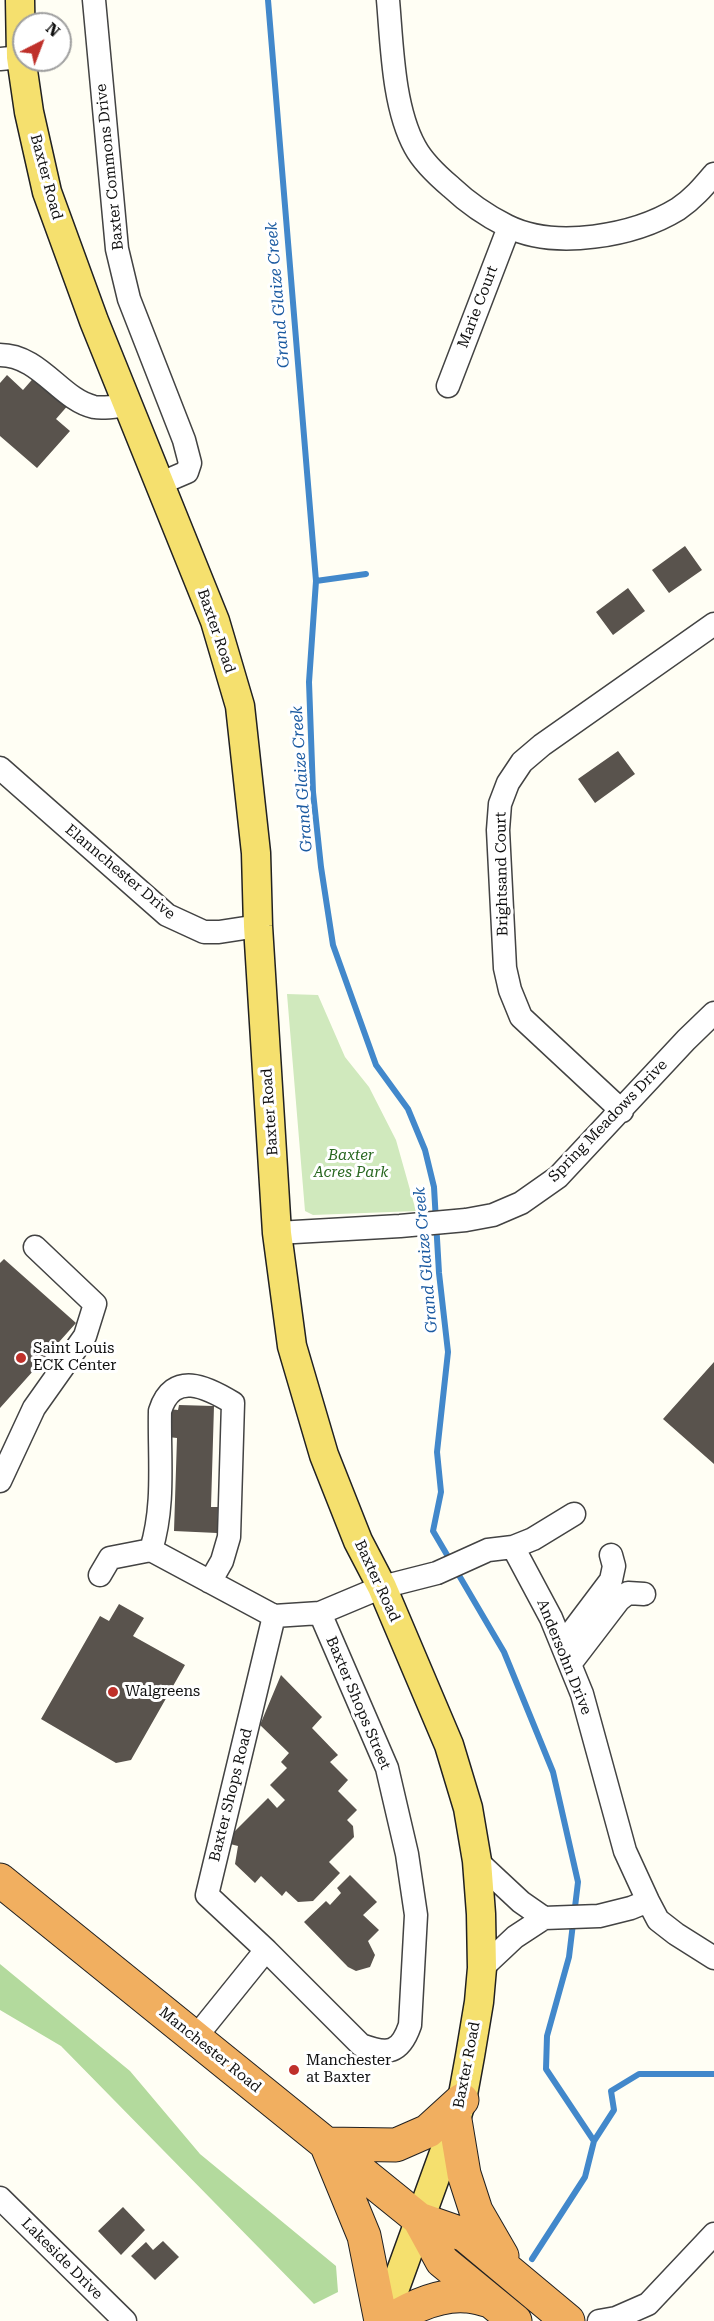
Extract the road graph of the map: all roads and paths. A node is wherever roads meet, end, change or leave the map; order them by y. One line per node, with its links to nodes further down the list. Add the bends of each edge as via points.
1 (20, 0): 4 (main road, Baxter Road)
2 (94, 0): 10 (street, Baxter Commons Drive, via 117,249 129,299 190,463 187,472)
3 (388, 0): 6 (street, via 395,83 415,148 468,202)
4 (10, 58): 9 (main road, Baxter Road, via 29,112 47,192)
5 (714, 174): 6 (street, via 696,196 677,209 622,230 566,238)
6 (509, 227): 8 (street, Marie Court)
7 (0, 355): 9 (street, via 23,360 88,405)
8 (448, 386)
9 (127, 405): 10 (main road, Baxter Road)
10 (159, 484): 13 (main road, Baxter Road, via 215,621 240,706 256,853)
11 (714, 624): 15 (street, Brightsand Court, via 542,745 522,762 500,804 503,947 510,990 521,1017)
12 (0, 768): 13 (street, Elannchester Drive, via 166,915 204,932)
13 (258, 926): 16 (main road, Baxter Road)
14 (714, 1013): 15 (street, Spring Meadows Drive)
15 (622, 1111): 16 (street, Spring Meadows Drive, via 558,1177 521,1203 493,1215 400,1226)
16 (277, 1233): 25 (main road, Baxter Road, via 292,1346 324,1455 358,1541)
17 (35, 1247): 18 (street, via 95,1304 85,1336 34,1408)
18 (2, 1473)
19 (574, 1514): 20 (street)
20 (513, 1547): 25 (street, via 488,1550 437,1573); 29 (street, Andersohn Drive)
21 (151, 1550): 23 (street, via 110,1558); 24 (street); 24 (street, via 160,1509 160,1411 170,1392 178,1387 206,1388 233,1403 230,1537)
22 (611, 1556): 29 (street, via 611,1580)
23 (100, 1575)
24 (210, 1582): 28 (street)
25 (382, 1587): 27 (street); 30 (main road, Baxter Road, via 449,1744 468,1808)
26 (644, 1594): 29 (street, via 628,1593 619,1600)
27 (320, 1613): 28 (street); 34 (street, Baxter Shops Street, via 387,1768 407,1854 416,1915 410,2025 404,2041 394,2050 379,2052 361,2045)
28 (274, 1616): 34 (street, Baxter Shops Road, via 207,1895)
29 (566, 1655): 32 (street, Andersohn Drive, via 593,1730 625,1851)
30 (477, 1862): 33 (street); 36 (main road, Baxter Road)
31 (0, 1880): 37 (highway, Manchester Road)
32 (648, 1901): 33 (street, via 599,1916); 35 (street, Andersohn Drive, via 658,1920)
33 (544, 1918): 36 (street, via 515,1937)
34 (266, 1950): 37 (street)
35 (714, 1958)
36 (482, 1968): 38 (main road, Baxter Road)
37 (195, 2038): 39 (highway, Manchester Road)
38 (459, 2110): 39 (highway, via 428,2131 396,2145); 41 (main road, Baxter Road); 43 (highway, via 464,2174 476,2211)
39 (326, 2144): 41 (highway, Manchester Road); 47 (highway, via 364,2235)
40 (0, 2198): 46 (street, Lakeside Drive)
41 (420, 2219): 43 (highway, Manchester Road, via 465,2235); 44 (highway, Manchester Road, via 442,2261); 47 (main road, Baxter Road)
42 (709, 2248): 45 (street)
43 (511, 2274): 49 (highway, Manchester Road)
44 (502, 2311): 48 (highway, via 465,2295 425,2303)
45 (645, 2312): 50 (street)
46 (124, 2321)
47 (382, 2321)
48 (388, 2321)
49 (568, 2321)
50 (599, 2321)

